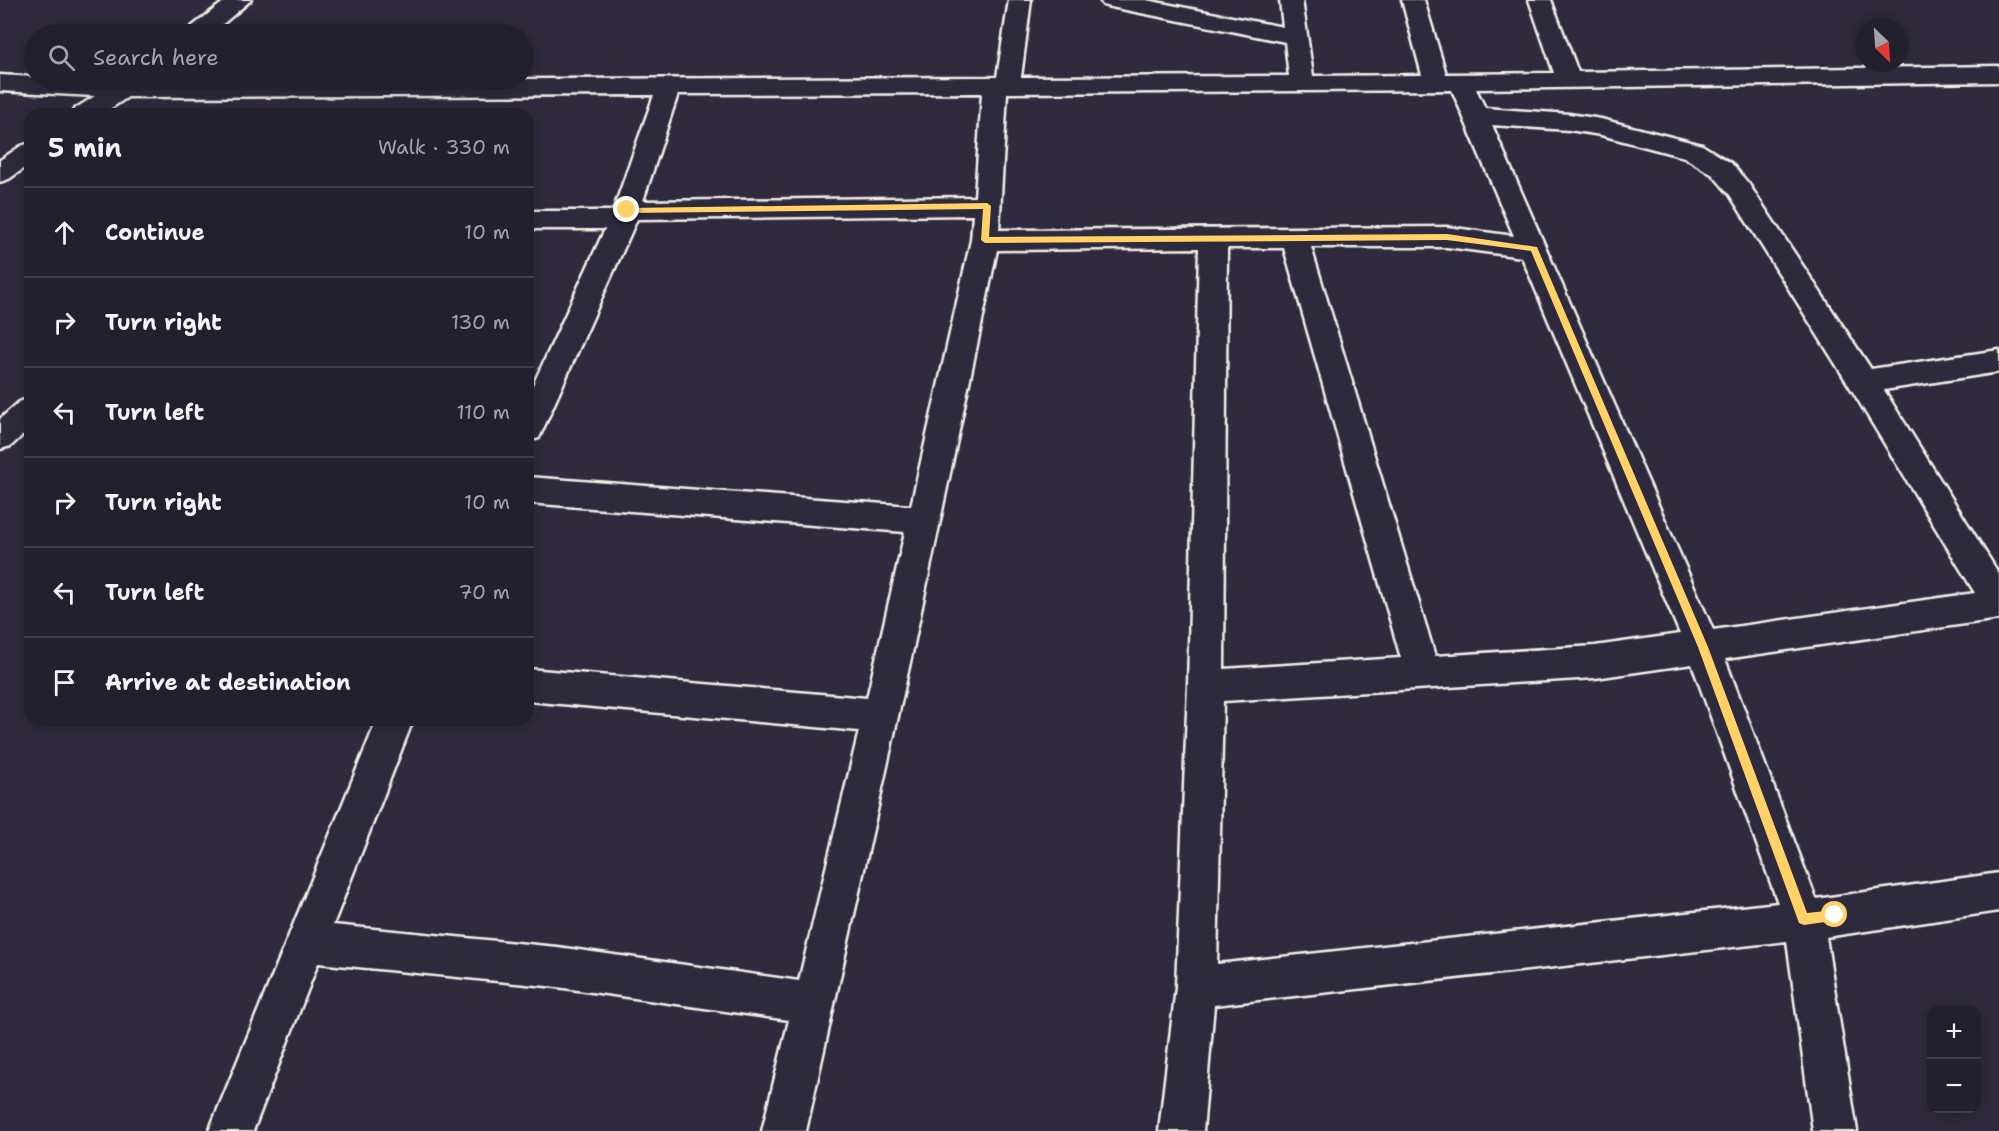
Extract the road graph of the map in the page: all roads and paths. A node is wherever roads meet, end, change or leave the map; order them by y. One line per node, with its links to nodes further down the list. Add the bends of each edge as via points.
1 (240, 0): 8 (street)
2 (1020, 0): 16 (street)
3 (1111, 0): 7 (street)
4 (1291, 0): 9 (street)
5 (1413, 0): 12 (street)
6 (1540, 0): 11 (street)
7 (1171, 6): 9 (street)
8 (209, 24)
9 (1296, 37): 15 (street)
10 (1999, 74): 11 (street)
11 (1569, 81): 12 (street)
12 (1448, 82): 15 (street); 23 (street)
13 (0, 83): 14 (street)
14 (24, 83)
15 (1302, 84): 16 (street)
16 (1002, 85): 17 (street); 26 (street)
17 (669, 86): 18 (street); 27 (street)
18 (534, 87)
19 (120, 90): 21 (street)
20 (285, 90): 22 (street)
21 (95, 108)
22 (274, 108)
23 (1476, 116): 32 (street); 34 (street, via 1601,127 1708,158 1739,189)
24 (24, 156): 25 (street)
25 (0, 173)
26 (987, 206): 27 (street); 31 (street)
27 (625, 215): 28 (street); 36 (street)
28 (534, 220)
29 (1213, 238): 30 (street); 31 (street); 44 (street)
30 (1295, 238): 32 (street, via 1447,237); 42 (street)
31 (985, 240): 39 (street)
32 (1534, 249): 41 (street)
33 (1999, 361): 34 (street)
34 (1863, 382): 40 (street)
35 (24, 415): 37 (street)
36 (534, 416)
37 (0, 437)
38 (534, 490): 39 (street)
39 (924, 520): 45 (street)
40 (1999, 603): 41 (street)
41 (1703, 647): 42 (street, via 1595,662); 48 (street)
42 (1423, 673): 44 (street)
43 (534, 686): 45 (street)
44 (1206, 686): 50 (street)
45 (880, 716): 51 (street)
46 (393, 726): 49 (street)
47 (1999, 892): 48 (street)
48 (1804, 919): 50 (street); 55 (street)
49 (305, 942): 51 (street, via 557,967); 52 (street)
50 (1196, 987): 54 (street)
51 (814, 1003): 53 (street)
52 (231, 1131)
53 (784, 1131)
54 (1181, 1131)
55 (1835, 1131)

